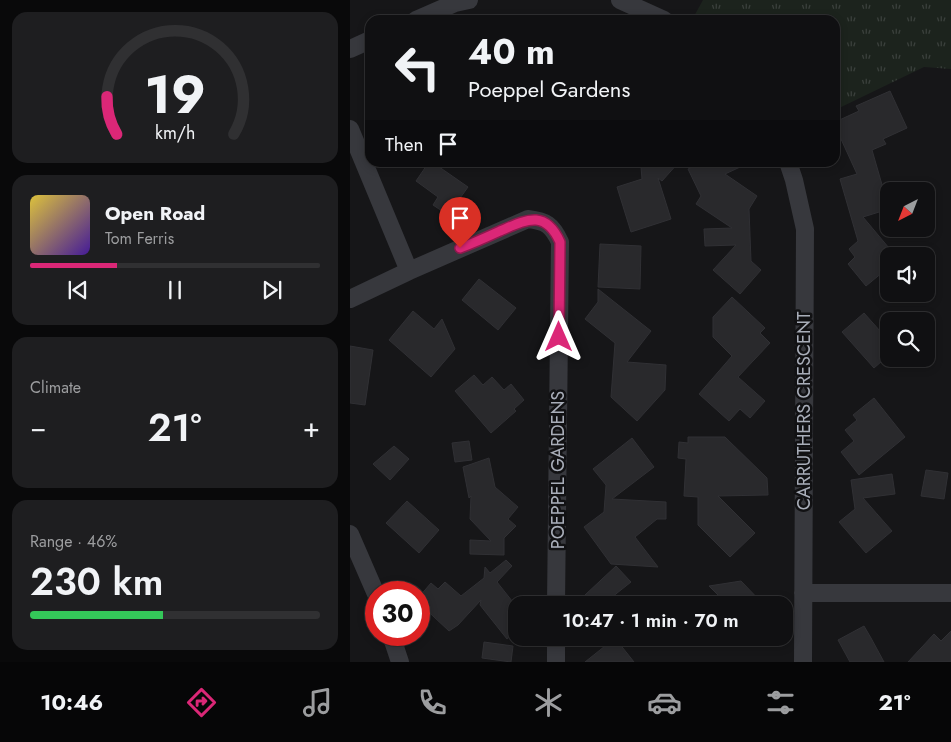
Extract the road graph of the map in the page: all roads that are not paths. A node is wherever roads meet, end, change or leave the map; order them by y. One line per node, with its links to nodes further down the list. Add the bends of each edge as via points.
1 (469, 0): 3 (street)
2 (620, 0): 4 (street)
3 (427, 15)
4 (653, 15)
5 (365, 42): 6 (street)
6 (350, 49)
7 (350, 130): 8 (street)
8 (365, 165)
9 (366, 167): 11 (street)
10 (790, 167): 15 (street, CARRUTHERS CRESCENT, via 805,229)
11 (410, 270): 12 (street, POEPPEL GARDENS); 17 (street, POEPPEL GARDENS, via 528,219 548,224 560,242)
12 (350, 299)
13 (350, 534): 14 (street)
14 (370, 581)
15 (803, 592): 16 (street); 22 (street, CARRUTHERS CRESCENT)
16 (951, 593)
17 (556, 596)
18 (395, 646): 20 (street)
19 (556, 646): 21 (street)
20 (400, 662)
21 (556, 662)
22 (803, 662)

